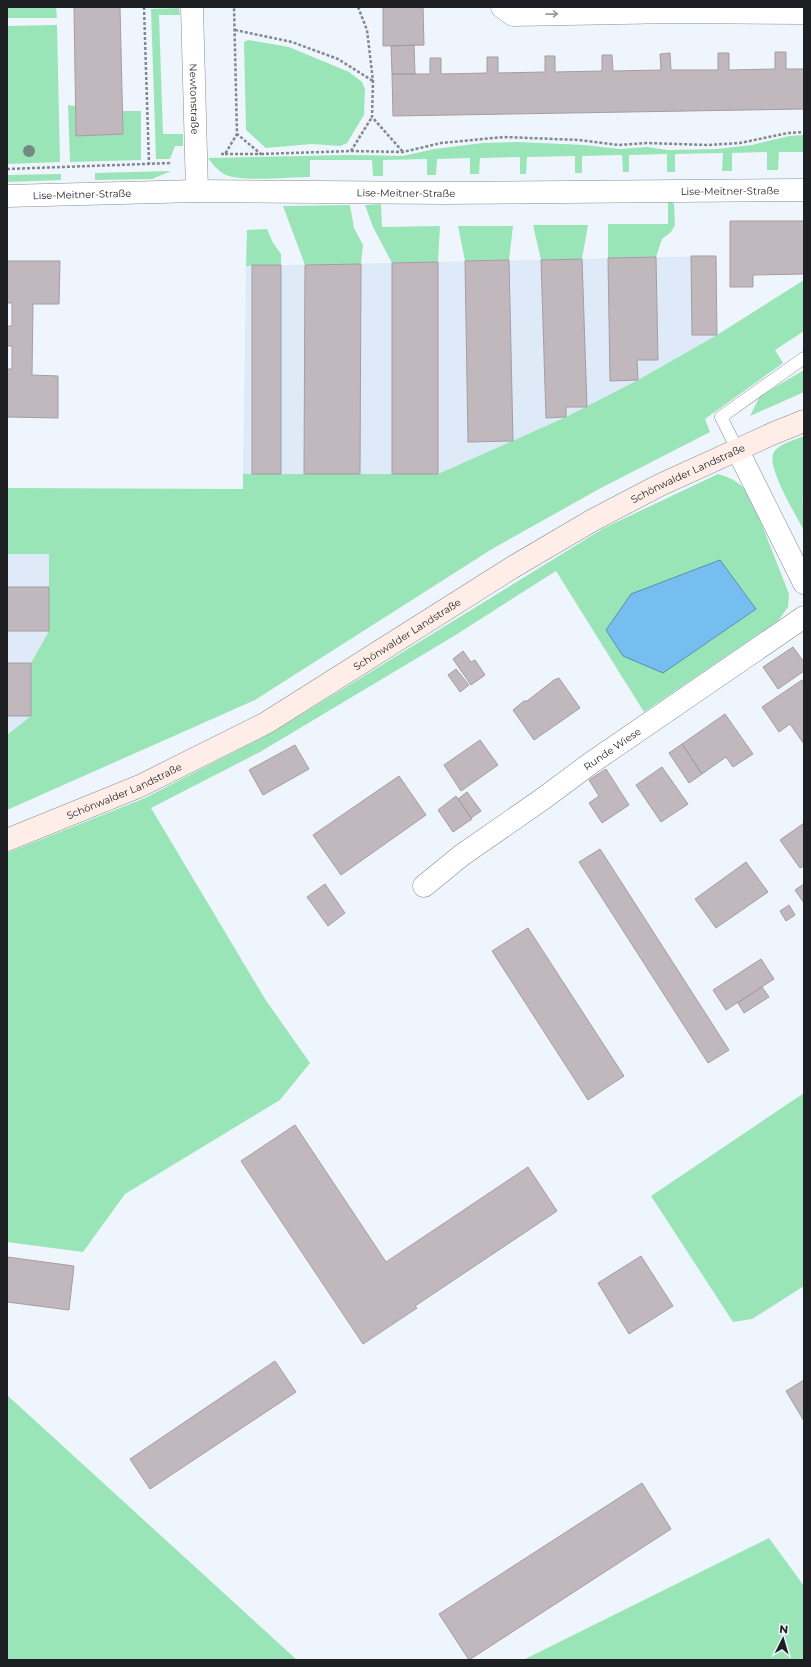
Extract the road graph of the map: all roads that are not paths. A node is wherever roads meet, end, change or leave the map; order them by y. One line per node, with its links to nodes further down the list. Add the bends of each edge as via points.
1 (192, 7): 5 (street, Newtonstraße)
2 (507, 11): 3 (street, one-way to 3)
3 (804, 13)
4 (804, 190): 5 (street, Lise-Meitner-Straße, via 445,193)
5 (198, 191): 6 (street, Lise-Meitner-Straße)
6 (7, 196)
7 (804, 358): 9 (lane, via 721,418)
8 (804, 421): 9 (main road, Schönwalder Landstraße)
9 (737, 450): 10 (street); 12 (main road, Schönwalder Landstraße, via 660,485 593,520 512,567 266,723 140,786)
10 (804, 583)
11 (804, 617): 13 (street, Runde Wiese, via 591,763 462,855)
12 (7, 840)
13 (424, 886)

